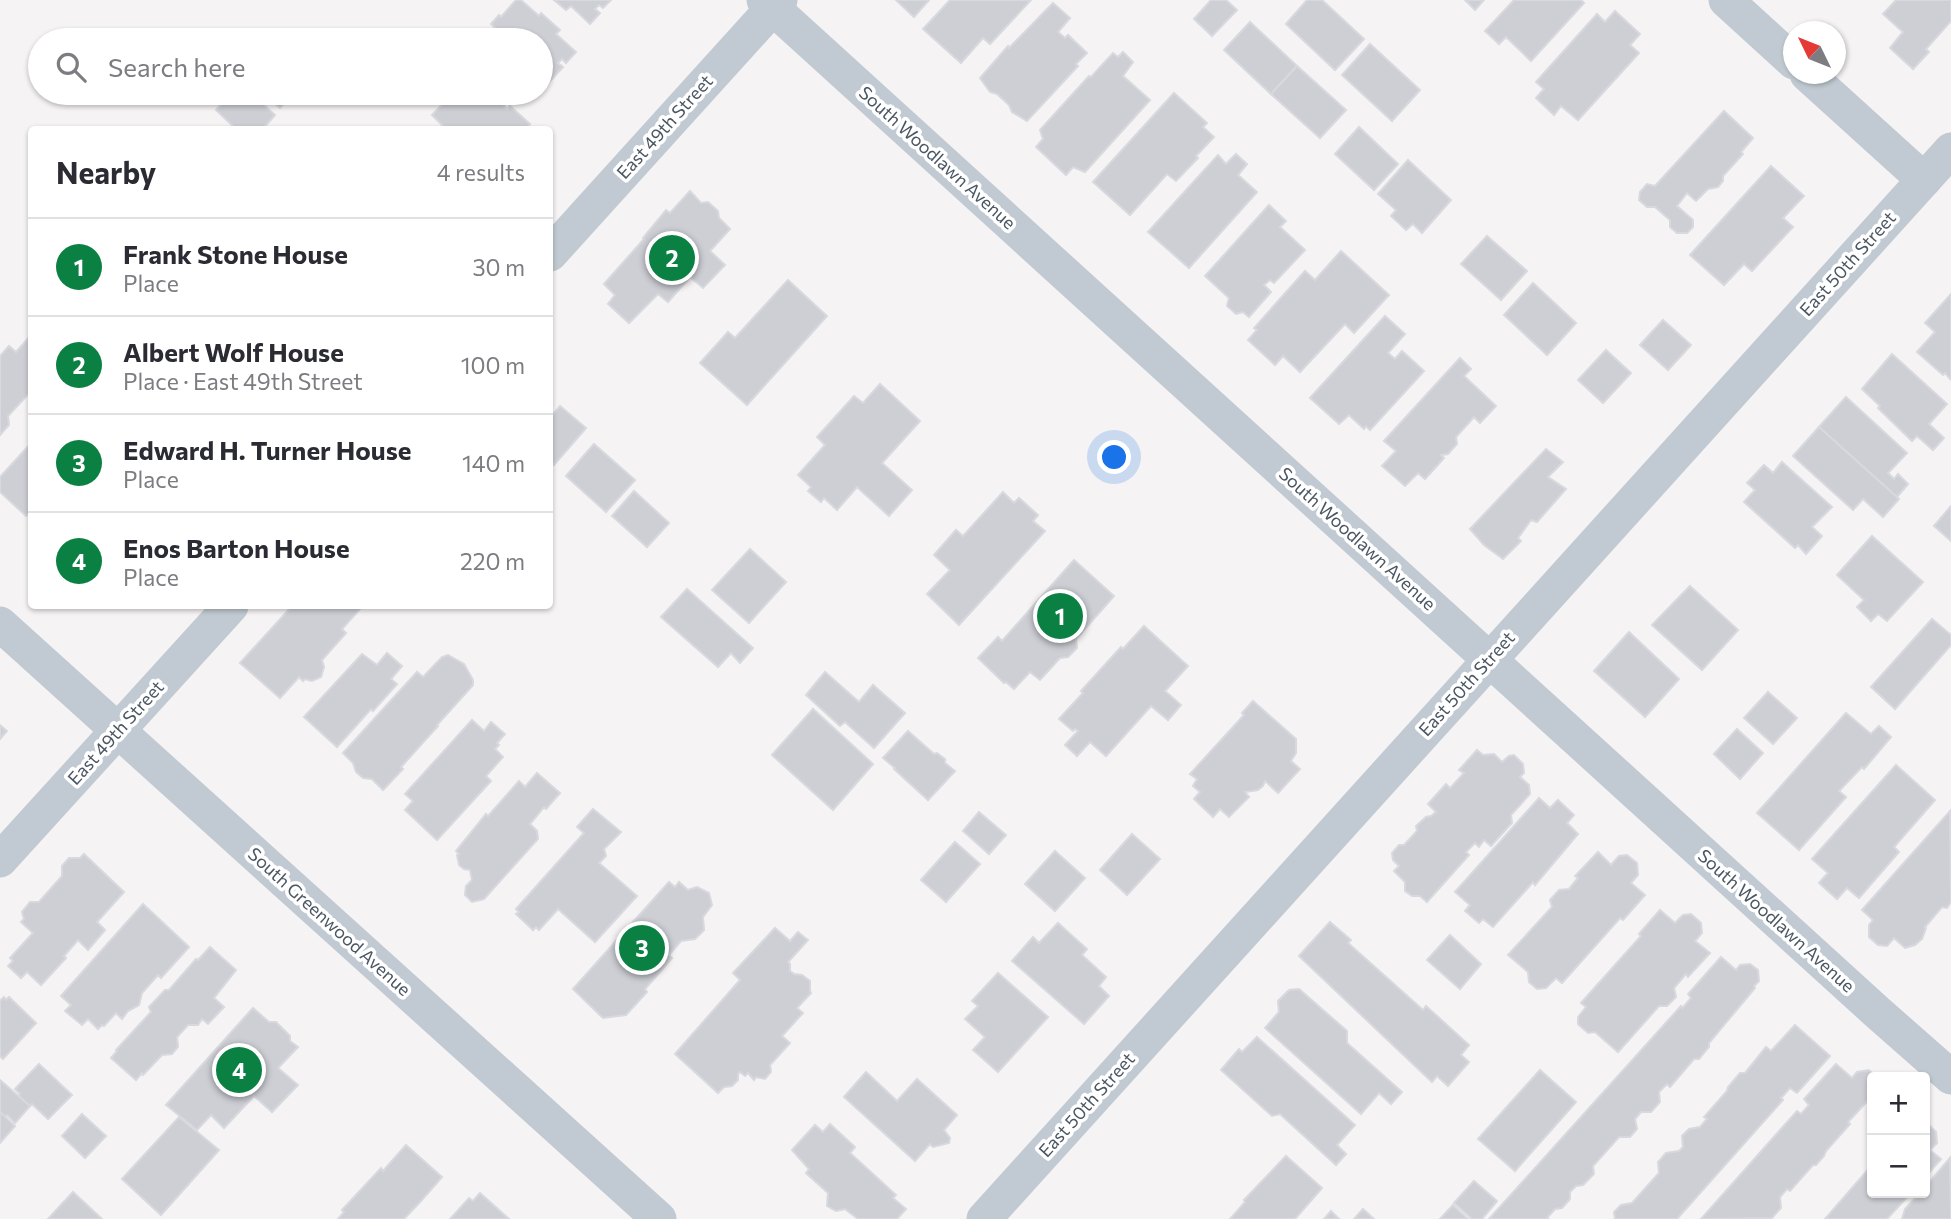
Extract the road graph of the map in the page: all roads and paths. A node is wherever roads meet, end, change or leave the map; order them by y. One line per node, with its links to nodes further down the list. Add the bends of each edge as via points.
1 (1726, 0): 3 (street)
2 (772, 3): 7 (street, East 49th Street); 10 (street, South Woodlawn Avenue)
3 (1783, 52)
4 (1818, 84): 6 (street)
5 (1951, 150): 6 (street, East 50th Street)
6 (1924, 180): 10 (street, East 50th Street)
7 (553, 251)
8 (228, 609): 11 (street, East 49th Street)
9 (0, 624): 11 (street, South Greenwood Avenue)
10 (1490, 660): 13 (street, South Woodlawn Avenue, via 1877,1012); 15 (street, East 50th Street)
11 (117, 731): 12 (street, East 49th Street); 14 (street, South Greenwood Avenue)
12 (0, 860)
13 (1948, 1068)
14 (659, 1219)
15 (984, 1219)

